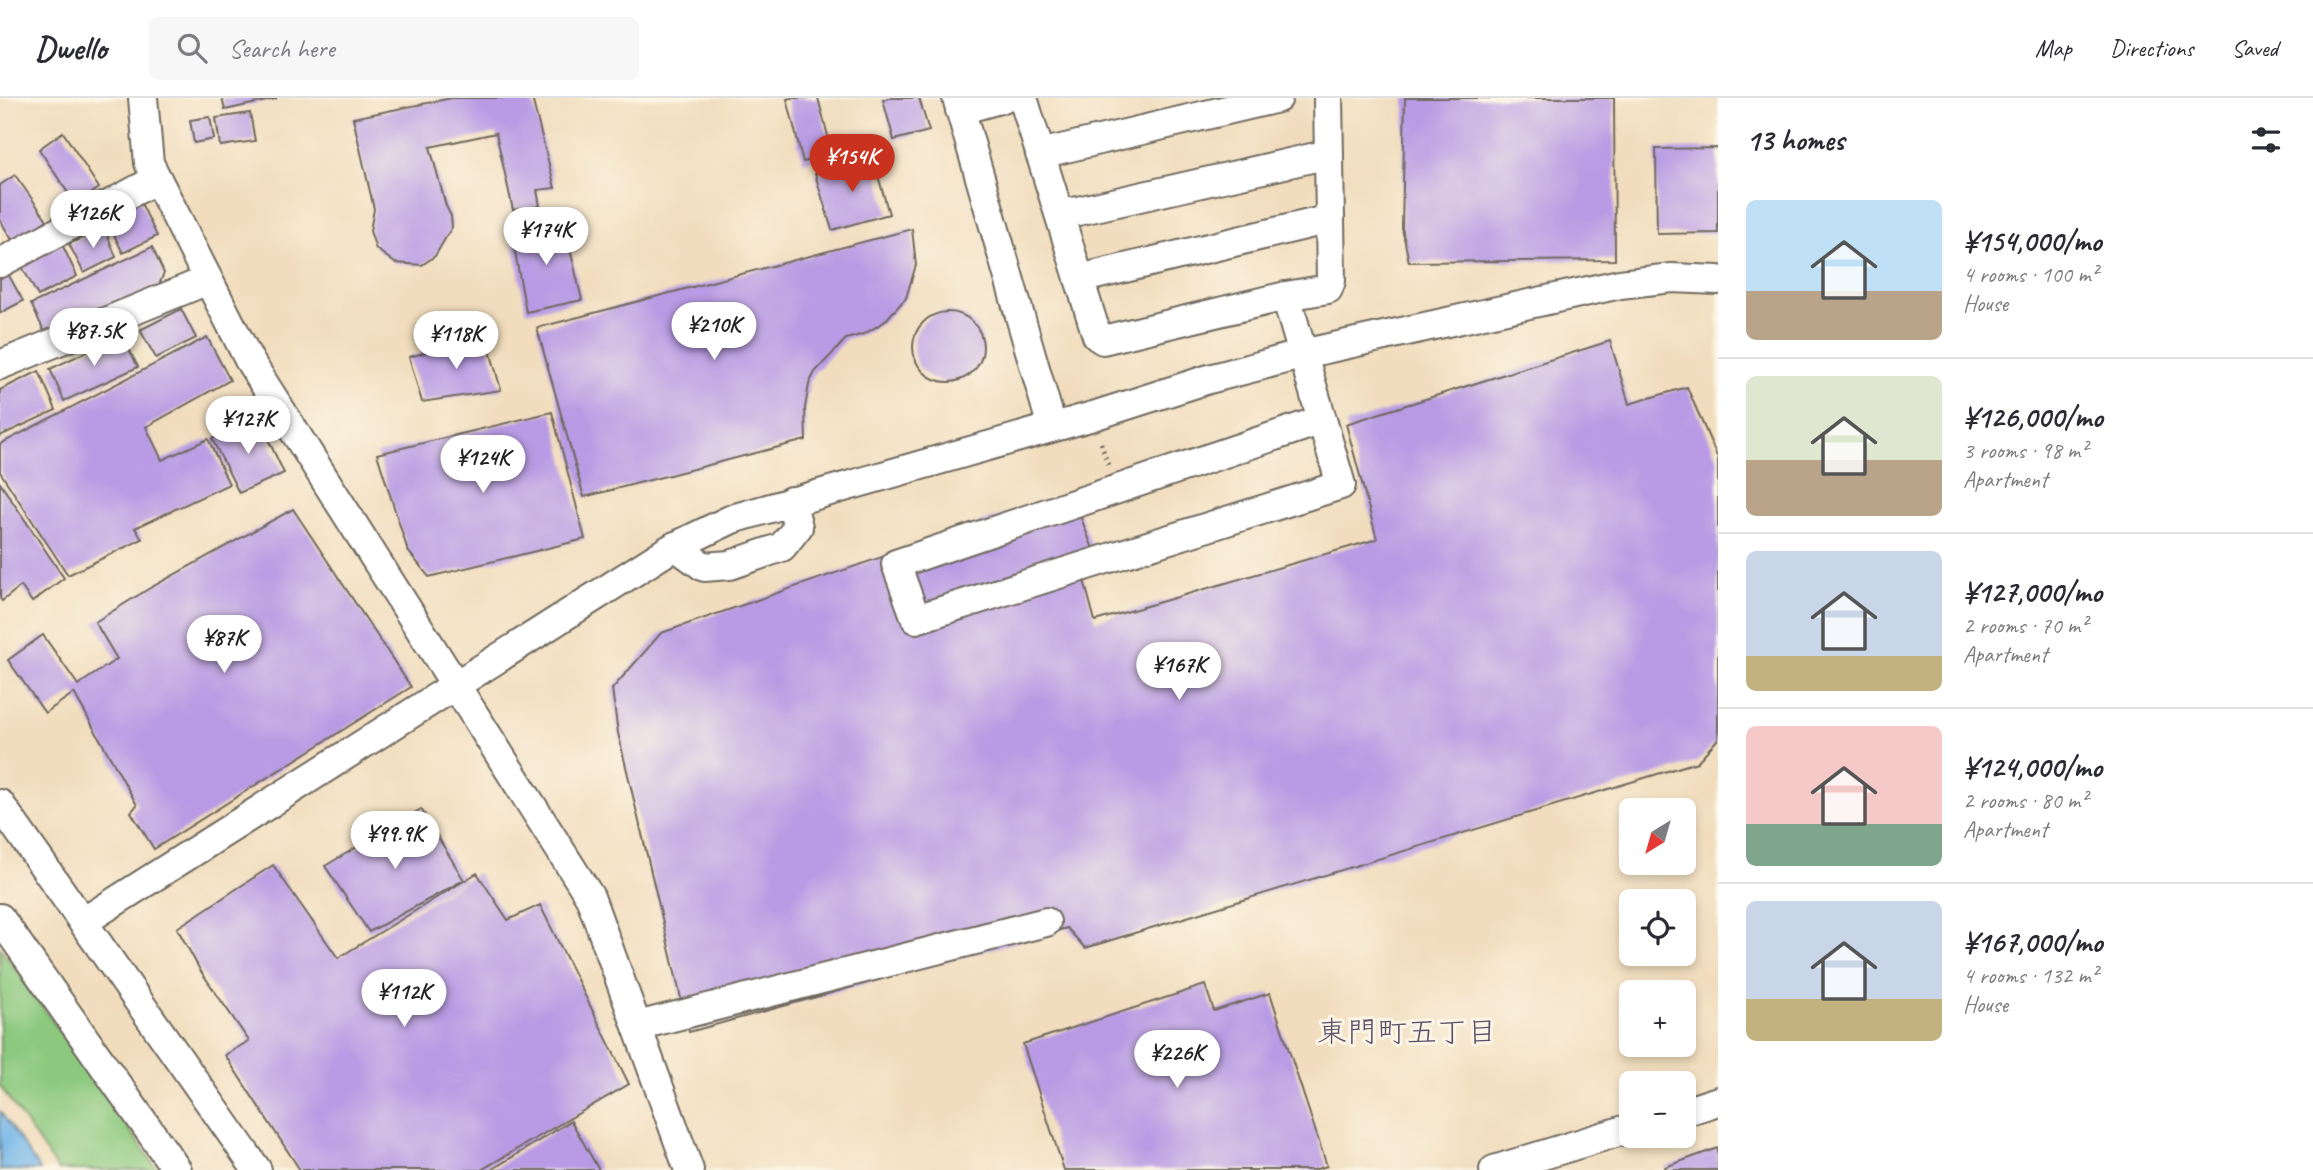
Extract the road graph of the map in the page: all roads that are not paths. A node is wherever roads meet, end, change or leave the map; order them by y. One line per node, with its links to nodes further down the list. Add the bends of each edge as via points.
1 (143, 98): 9 (street, via 149,163)
2 (1003, 98): 6 (street)
3 (1023, 98): 7 (street)
4 (1278, 98): 7 (street)
5 (1328, 98): 8 (street)
6 (958, 104): 20 (street)
7 (1040, 154): 10 (street)
8 (1329, 154): 10 (street); 11 (street)
9 (158, 179): 12 (street); 13 (street)
10 (1060, 215): 14 (street)
11 (1330, 219): 14 (street); 16 (street, via 1328,289)
12 (0, 263)
13 (208, 279): 18 (street); 23 (street, via 249,360)
14 (1079, 279): 16 (street, via 1097,336 1103,340)
15 (1718, 280): 17 (street, via 1672,278 1620,284)
16 (1286, 296): 17 (street)
17 (1302, 354): 19 (street); 20 (street)
18 (0, 365)
19 (1322, 420): 19 (street, via 1341,485 916,619 896,564)
20 (1052, 427): 21 (street)
21 (791, 501): 22 (street, via 732,519); 22 (street, via 798,527 782,547 730,565 704,567)
22 (675, 546): 23 (street)
23 (454, 686): 26 (street); 28 (street, via 590,897)
24 (0, 804): 26 (street)
25 (0, 918): 32 (street)
26 (83, 922): 33 (street)
27 (1046, 922): 28 (street)
28 (637, 1026): 34 (street)
29 (1718, 1101): 30 (street)
30 (1696, 1108)
31 (1619, 1132): 35 (street)
32 (177, 1170)
33 (257, 1170)
34 (690, 1170)
35 (1494, 1170)

